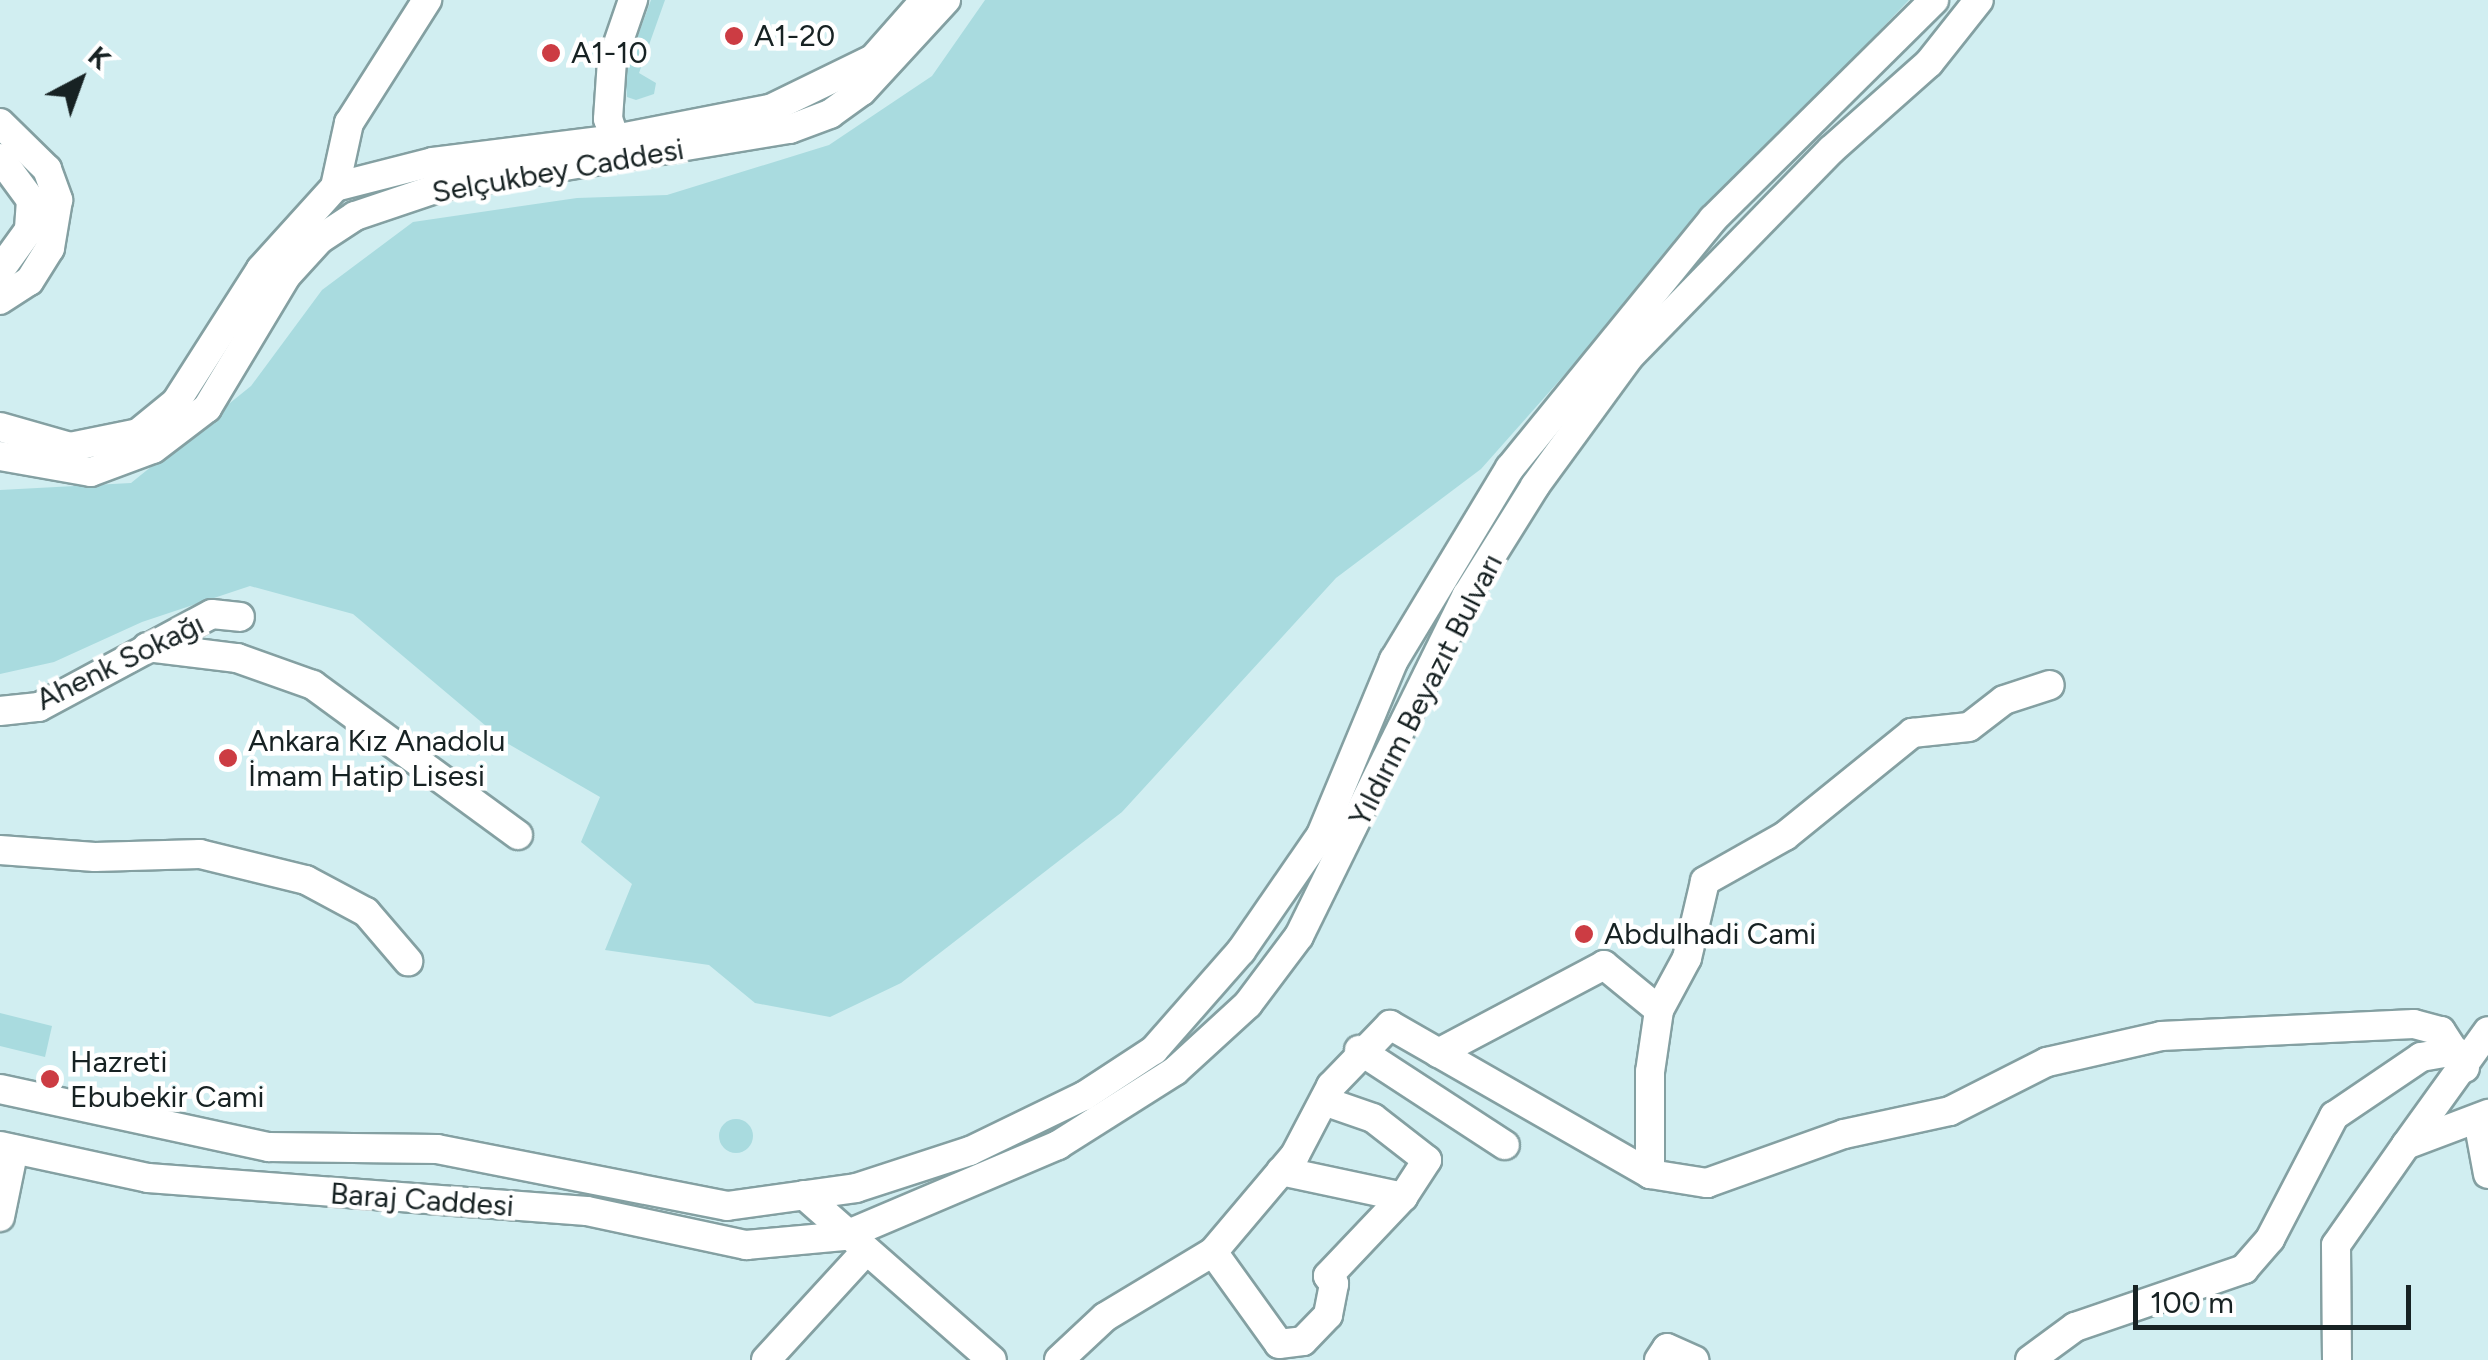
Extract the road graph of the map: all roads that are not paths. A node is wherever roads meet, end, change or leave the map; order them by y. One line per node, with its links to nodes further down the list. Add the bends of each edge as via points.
1 (428, 0): 10 (street, via 348,123)
2 (633, 0): 8 (street, via 612,61 608,119)
3 (924, 0): 8 (street, Selçukbey Caddesi, via 873,59 811,94 770,109)
4 (946, 0): 14 (street, Selçukbey Caddesi, via 862,91 830,114 790,129 444,186 355,216 320,239 287,275 208,408 153,449 90,472)
5 (1934, 0): 36 (street, Yıldırım Beyazıt Bulvarı, via 1714,219 1510,468 1394,660 1321,835 1241,951 1154,1050 1084,1096 970,1151 856,1188)
6 (1980, 0): 39 (street, Yıldırım Beyazıt Bulvarı, via 1929,63 1831,150 1629,357 1534,486 1467,594 1299,936 1248,1004 1175,1071 1058,1145)
7 (0, 123): 12 (street, via 48,169 58,200 50,248 29,281)
8 (615, 139): 10 (street, Selçukbey Caddesi, via 433,162)
9 (0, 158): 11 (street, via 30,200 29,230)
10 (335, 187): 13 (street, via 260,269 176,402 138,433 70,447)
11 (0, 270)
12 (0, 300)
13 (0, 427)
14 (0, 456)
15 (240, 617): 16 (street, Ahenk Sokağı, via 212,614)
16 (147, 647): 18 (street, Ahenk Sokağı, via 39,708); 19 (street, via 237,658 313,685)
17 (2050, 685): 22 (street, via 2004,700 1969,728 1912,733 1785,836 1705,881 1687,958)
18 (0, 711)
19 (518, 834)
20 (0, 850): 21 (street, via 200,854 306,880 366,912)
21 (408, 961)
22 (1659, 1010): 25 (street, via 1604,965); 34 (street, via 1650,1072)
23 (2488, 1032): 26 (street)
24 (1359, 1050): 25 (street, via 1390,1024); 28 (street); 30 (street)
25 (1438, 1052): 34 (street)
26 (2460, 1060): 31 (street); 34 (street, via 2441,1031 2414,1024 2161,1036 2047,1062 1950,1112 1844,1134 1707,1183); 47 (street, via 2421,1057 2334,1116 2270,1238 2244,1269 2075,1328)
27 (0, 1089): 36 (street, Baraj Caddesi, via 269,1147 437,1149 727,1206)
28 (1324, 1101): 33 (street); 37 (street, via 1373,1118 1427,1160)
29 (2483, 1117): 31 (street); 35 (street)
30 (1505, 1145)
31 (2406, 1145): 48 (street, via 2336,1244)
32 (7, 1148): 38 (street); 39 (street, Baraj Caddesi, via 148,1178 587,1211 746,1244)
33 (1282, 1171): 37 (street); 40 (street)
34 (1650, 1174)
35 (2488, 1174)
36 (804, 1195): 39 (street)
37 (1403, 1197): 41 (street, via 1328,1276 1334,1284 1320,1328)
38 (0, 1218)
39 (854, 1245): 42 (street); 43 (street)
40 (1213, 1252): 41 (street); 44 (street, via 1105,1317)
41 (1284, 1352)
42 (766, 1360)
43 (992, 1360)
44 (1059, 1360)
45 (1659, 1360): 46 (street, via 1667,1348)
46 (1694, 1360)
47 (2030, 1360)
48 (2337, 1360)

